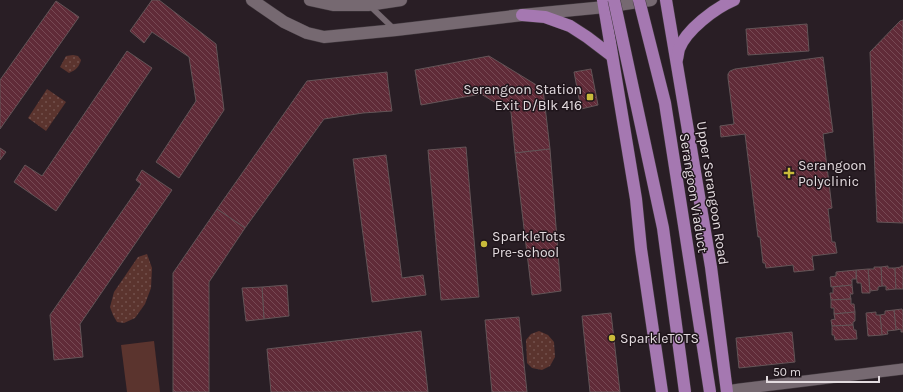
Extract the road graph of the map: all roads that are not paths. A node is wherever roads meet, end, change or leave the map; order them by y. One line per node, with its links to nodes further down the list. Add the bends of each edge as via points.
1 (252, 0): 11 (main road, via 284,22 306,33 324,37)
2 (310, 0): 9 (main road, via 333,5)
3 (401, 0): 9 (main road)
4 (639, 0): 17 (main road, Serangoon Viaduct, bridge, via 665,103)
5 (651, 0): 8 (main road)
6 (666, 0): 13 (main road, Upper Serangoon Road)
7 (734, 0): 13 (main road, via 706,17 688,35 679,49)
8 (607, 2): 10 (main road); 12 (main road); 16 (main road, bridge, via 663,228)
9 (368, 5): 11 (lane)
10 (522, 15): 11 (main road); 12 (main road, via 545,17 570,26)
11 (396, 30)
12 (612, 56): 15 (main road, via 636,199)
13 (677, 62): 18 (main road, Upper Serangoon Road, via 711,267)
14 (903, 369): 18 (street)
15 (662, 392)
16 (685, 392)
17 (710, 392)
18 (727, 392)

